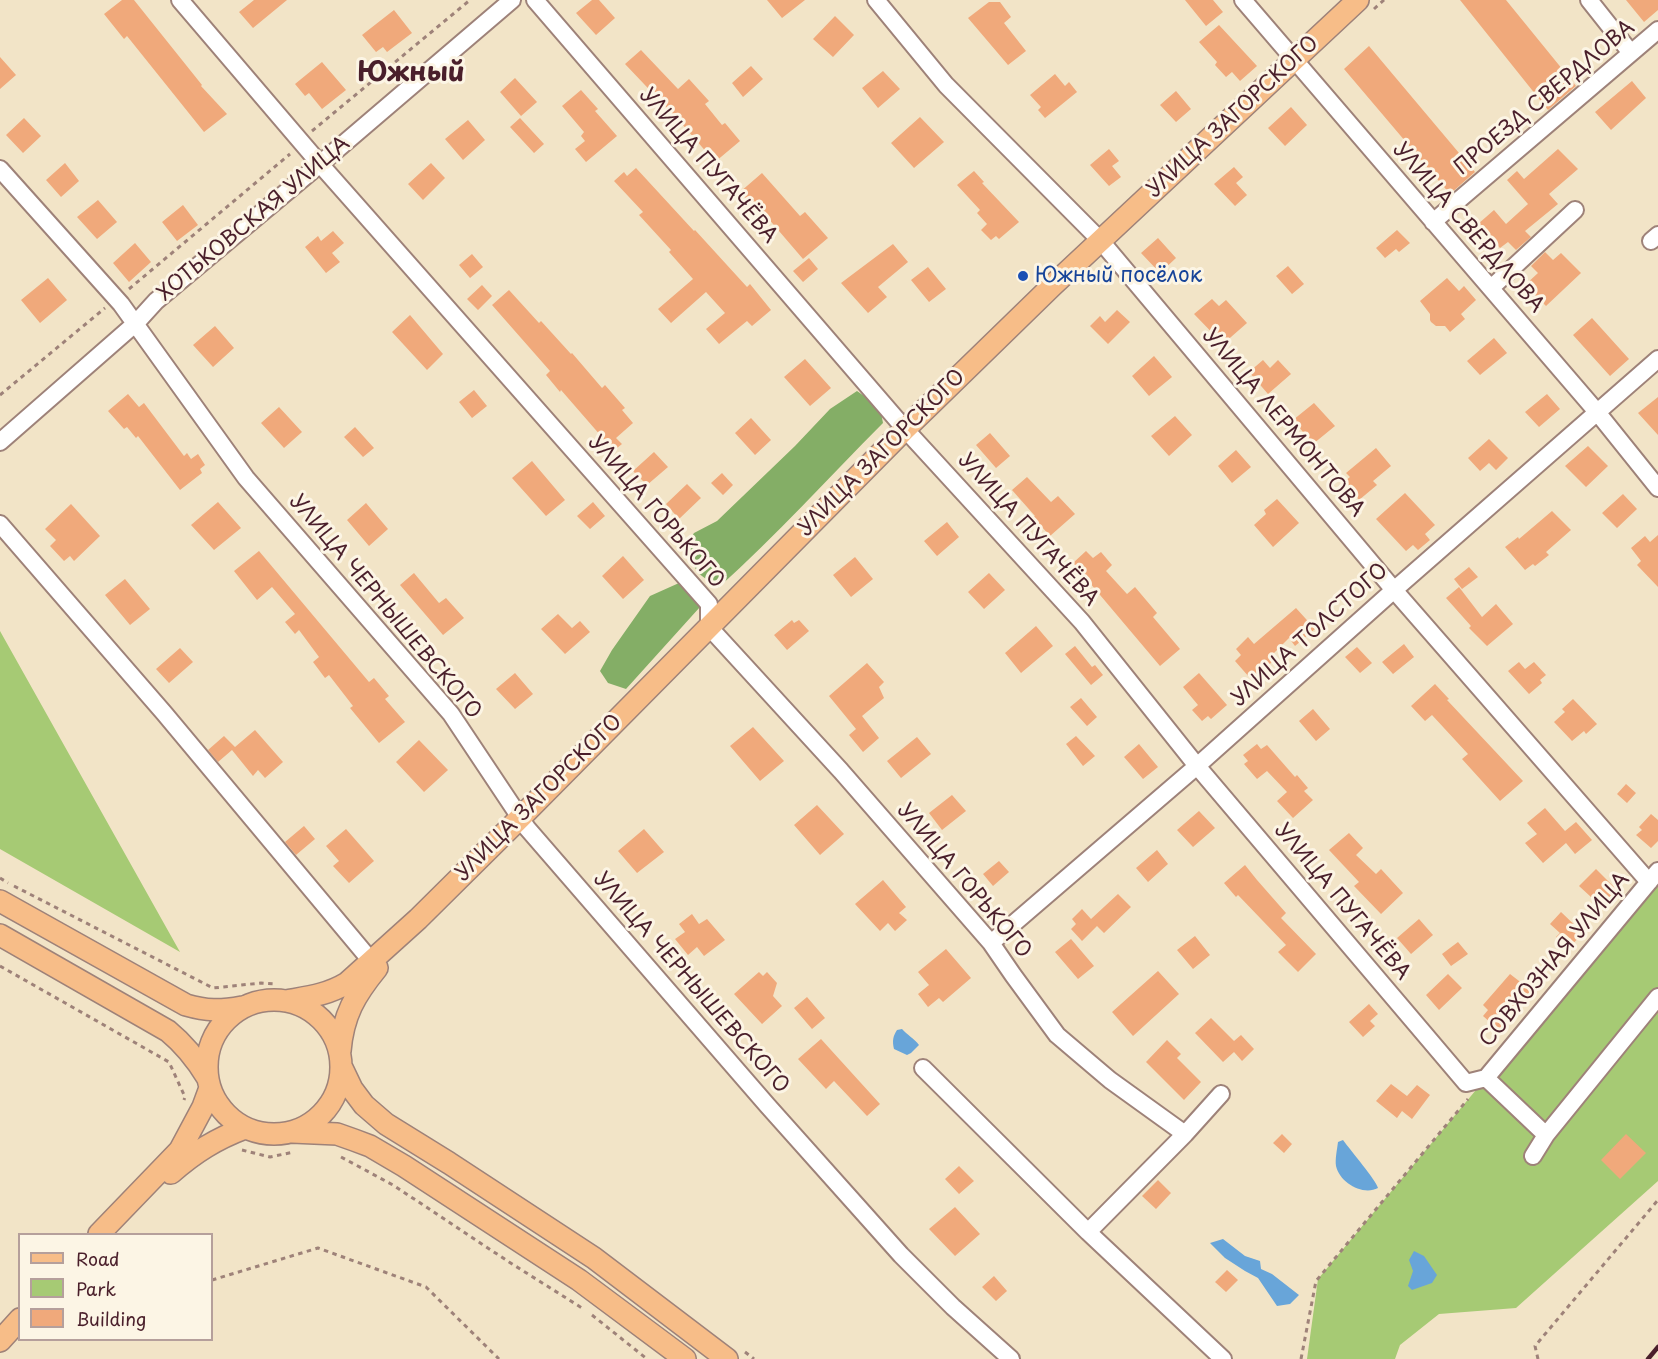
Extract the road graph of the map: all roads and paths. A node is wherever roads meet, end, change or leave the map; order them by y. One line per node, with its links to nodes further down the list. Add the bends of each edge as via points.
1 (180, 0): 12 (street, УЛИЦА ГОРЬКОГО)
2 (470, 0): 12 (path)
3 (512, 0): 13 (street, ХОТЬКОВСКАЯ УЛИЦА)
4 (535, 0): 24 (street, УЛИЦА ПУГАЧЁВА)
5 (876, 0): 17 (street, УЛИЦА ЛЕРМОНТОВА, via 946,85)
6 (1243, 0): 11 (street, УЛИЦА СВЕРДЛОВА)
7 (1358, 0): 11 (main road, УЛИЦА ЗАГОРСКОГО)
8 (1589, 0): 10 (street)
9 (1658, 30): 10 (street, ПРОЕЗД СВЕРДЛОВА)
10 (1631, 53): 16 (street, ПРОЕЗД СВЕРДЛОВА)
11 (1294, 61): 16 (street, УЛИЦА СВЕРДЛОВА); 17 (main road, УЛИЦА ЗАГОРСКОГО)
12 (302, 142): 13 (street, УЛИЦА ГОРЬКОГО); 19 (path)
13 (320, 164): 20 (street, ХОТЬКОВСКАЯ УЛИЦА); 29 (street, УЛИЦА ГОРЬКОГО, via 709,604)
14 (0, 170): 19 (street, УЛИЦА ЧЕРНЫШЕВСКОГО)
15 (1575, 210): 18 (street)
16 (1433, 222): 18 (street, УЛИЦА СВЕРДЛОВА)
17 (1100, 240): 24 (main road, УЛИЦА ЗАГОРСКОГО); 28 (street, УЛИЦА ЛЕРМОНТОВА)
18 (1491, 288): 23 (street, УЛИЦА СВЕРДЛОВА)
19 (117, 299): 20 (street, УЛИЦА ЧЕРНЫШЕВСКОГО); 22 (path)
20 (136, 322): 25 (street, ХОТЬКОВСКАЯ УЛИЦА); 31 (street, УЛИЦА ЧЕРНЫШЕВСКОГО, via 246,478 451,714)
21 (1658, 359): 23 (street, УЛИЦА ТОЛСТОГО)
22 (0, 395)
23 (1597, 412): 26 (street, УЛИЦА СВЕРДЛОВА); 28 (street, УЛИЦА ТОЛСТОГО)
24 (905, 429): 29 (main road, УЛИЦА ЗАГОРСКОГО); 30 (street, УЛИЦА ПУГАЧЁВА, via 1082,622)
25 (0, 442)
26 (1658, 488)
27 (0, 524): 37 (street)
28 (1394, 590): 30 (street, УЛИЦА ТОЛСТОГО); 32 (street, УЛИЦА ЛЕРМОНТОВА)
29 (709, 627): 31 (main road, УЛИЦА ЗАГОРСКОГО); 36 (street, УЛИЦА ГОРЬКОГО)
30 (1197, 766): 36 (street, УЛИЦА ТОЛСТОГО); 44 (street, УЛИЦА ПУГАЧЁВА, via 1466,1083)
31 (520, 818): 34 (main road, УЛИЦА ЗАГОРСКОГО); 68 (street, УЛИЦА ЧЕРНЫШЕВСКОГО, via 901,1255)
32 (1653, 877): 44 (street, СОВХОЗНАЯ УЛИЦА)
33 (0, 901): 41 (main road, via 186,1005 221,1011)
34 (418, 919): 37 (main road); 42 (main road, via 351,1005 342,1031)
35 (0, 935): 45 (main road, via 168,1031 196,1058)
36 (991, 943): 49 (street, УЛИЦА ГОРЬКОГО, via 1057,1035 1110,1080)
37 (372, 962): 40 (main road, via 335,990)
38 (0, 966): 47 (path, via 169,1062 185,1097)
39 (1658, 997): 50 (street)
40 (286, 1001): 41 (main road, via 265,1000); 42 (main road, via 314,1013 330,1030)
41 (245, 1006): 45 (main road, via 218,1030 208,1052)
42 (340, 1059): 51 (main road, via 338,1088 328,1108); 67 (main road, via 352,1089 386,1124 594,1258)
43 (923, 1068): 56 (street)
44 (1485, 1078): 50 (street); 70 (path, via 1316,1281)
45 (209, 1082): 48 (main road, via 218,1104); 57 (main road, via 203,1107 180,1150)
46 (1221, 1094): 49 (street)
47 (181, 1108)
48 (245, 1128): 51 (main road); 58 (main road, via 188,1158)
49 (1185, 1134): 56 (street)
50 (1546, 1135): 54 (street)
51 (294, 1142): 52 (path, via 270,1157); 66 (main road, via 337,1134 370,1146 579,1280)
52 (236, 1149)
53 (336, 1154): 60 (path, via 393,1185)
54 (1533, 1156)
55 (1658, 1200): 71 (path, via 1535,1346)
56 (1088, 1232): 69 (street)
57 (101, 1233)
58 (101, 1233)
59 (213, 1280): 64 (path, via 318,1248 426,1287)
60 (583, 1308)
61 (592, 1316): 65 (path)
62 (18, 1321): 63 (main road)
63 (0, 1341)
64 (499, 1359)
65 (647, 1359)
66 (685, 1359)
67 (728, 1359)
68 (1011, 1359)
69 (1223, 1359)
70 (1301, 1359)
71 (1538, 1359)

